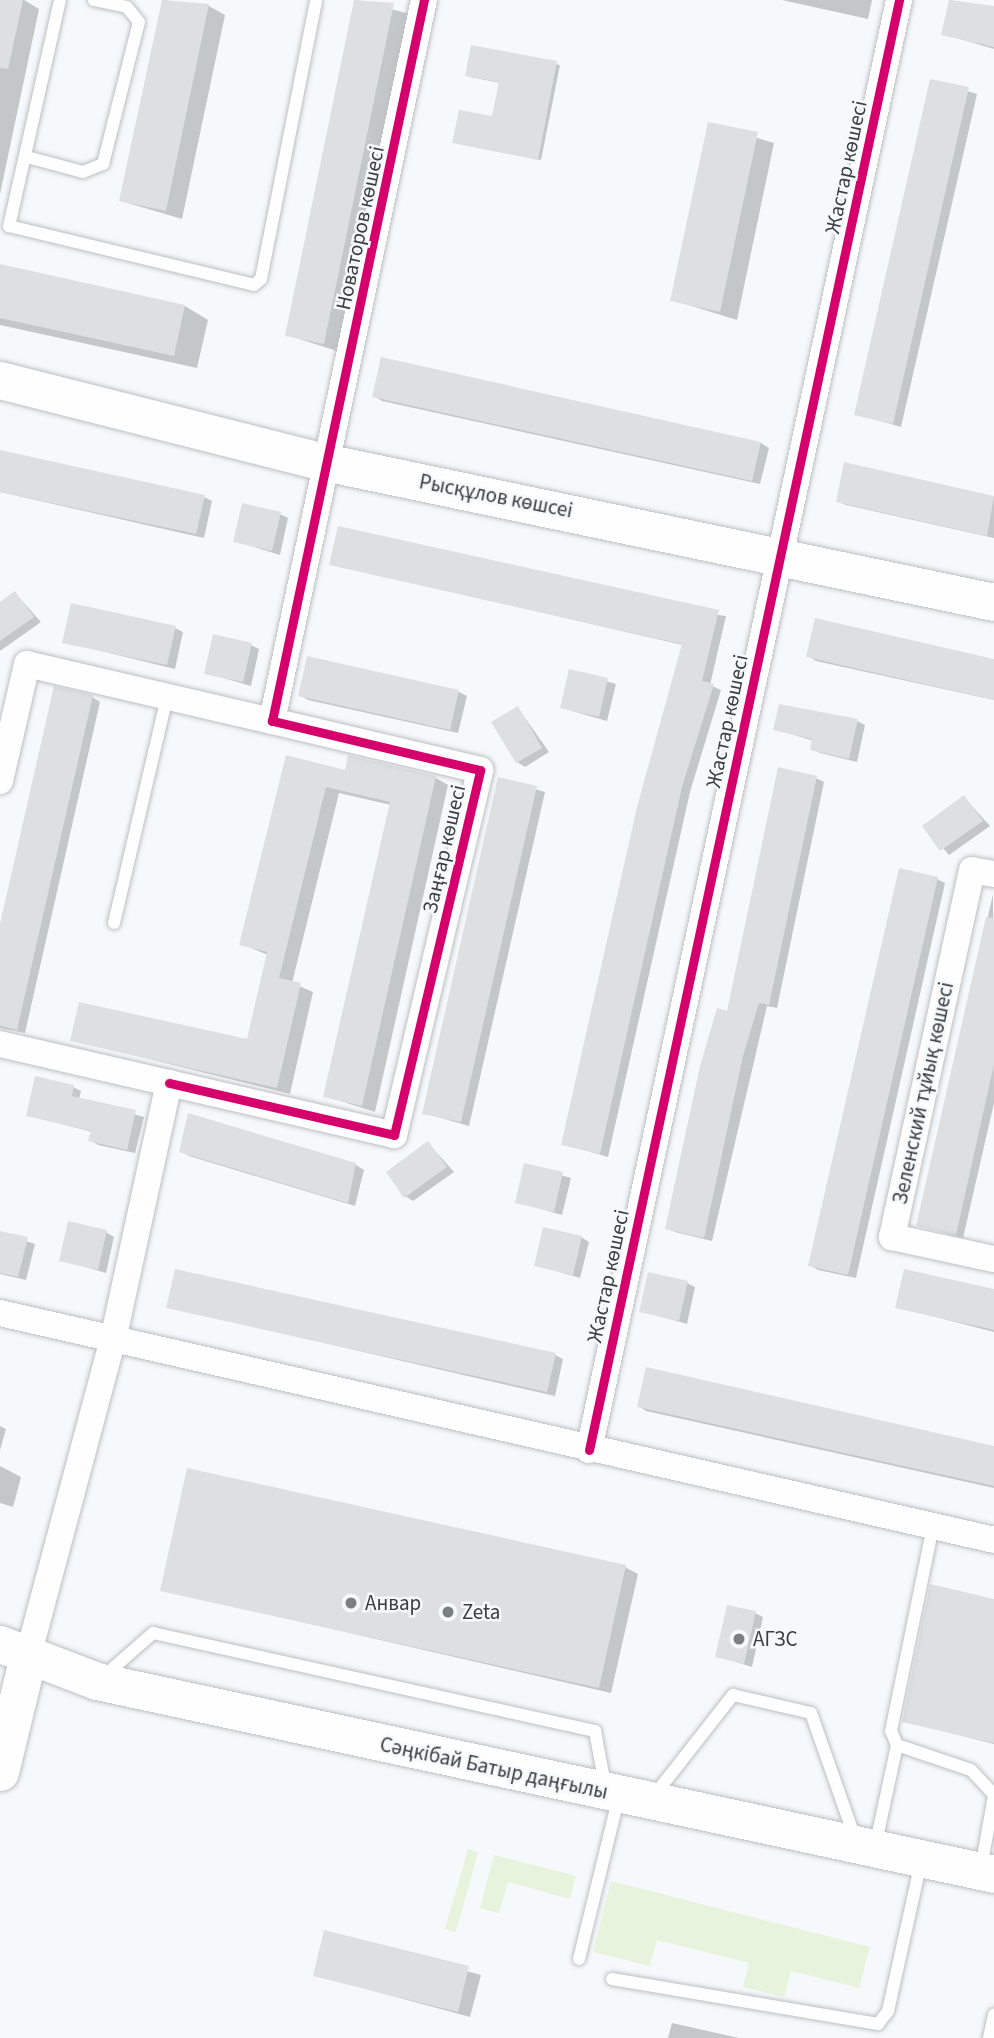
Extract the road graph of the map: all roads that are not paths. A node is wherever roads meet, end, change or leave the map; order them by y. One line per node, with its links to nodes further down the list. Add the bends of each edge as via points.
1 (60, 0): 6 (lane)
2 (94, 0): 6 (lane, via 127,7 139,22 103,164 83,172)
3 (316, 0): 7 (lane, via 261,279 254,285)
4 (424, 0): 9 (street, Новаторов көшесі)
5 (899, 0): 10 (street, Жастар көшесі)
6 (27, 157): 7 (lane)
7 (4, 226)
8 (0, 380): 9 (street, Рысқұлов көшсеі)
9 (329, 463): 10 (street, Рысқұлов көшсеі); 13 (street)
10 (781, 554): 11 (street, Рысқұлов көшсеі); 22 (street, Жастар көшесі)
11 (994, 602)
12 (167, 697): 13 (street, Заңғар көшесі); 14 (street, Заңғар көшесі, via 27,664); 16 (lane)
13 (272, 721): 18 (street, Заңғар көшесі, via 480,770 394,1135)
14 (0, 781)
15 (994, 874): 19 (street, Зеленский тұйық көшесі, via 972,870 892,1237)
16 (114, 923)
17 (0, 1044): 18 (street, Заңғар көшесі)
18 (169, 1083): 21 (street)
19 (994, 1259)
20 (0, 1313): 21 (street)
21 (114, 1335): 22 (street); 25 (street)
22 (589, 1450): 23 (street)
23 (933, 1527): 24 (street); 28 (lane, via 891,1731)
24 (994, 1540)
25 (14, 1650): 26 (street, Сәңкібай Батыр даңғылы); 27 (street)
26 (97, 1681): 30 (street, Сәңкібай Батыр даңғылы); 30 (lane, via 153,1633 595,1731)
27 (4, 1733): 29 (street)
28 (897, 1745): 31 (lane, via 971,1770); 32 (lane)
29 (0, 1772)
30 (625, 1796): 32 (street, Сәңкібай Батыр даңғылы); 32 (lane, via 733,1695 811,1713); 35 (lane)
31 (994, 1796): 34 (lane)
32 (866, 1847): 33 (street, Сәңкібай Батыр даңғылы)
33 (922, 1859): 34 (street, Сәңкібай Батыр даңғылы); 36 (lane, via 888,2011 878,2024)
34 (987, 1873)
35 (579, 1959)
36 (612, 1979)
37 (994, 2015): 38 (lane)
38 (989, 2038)

